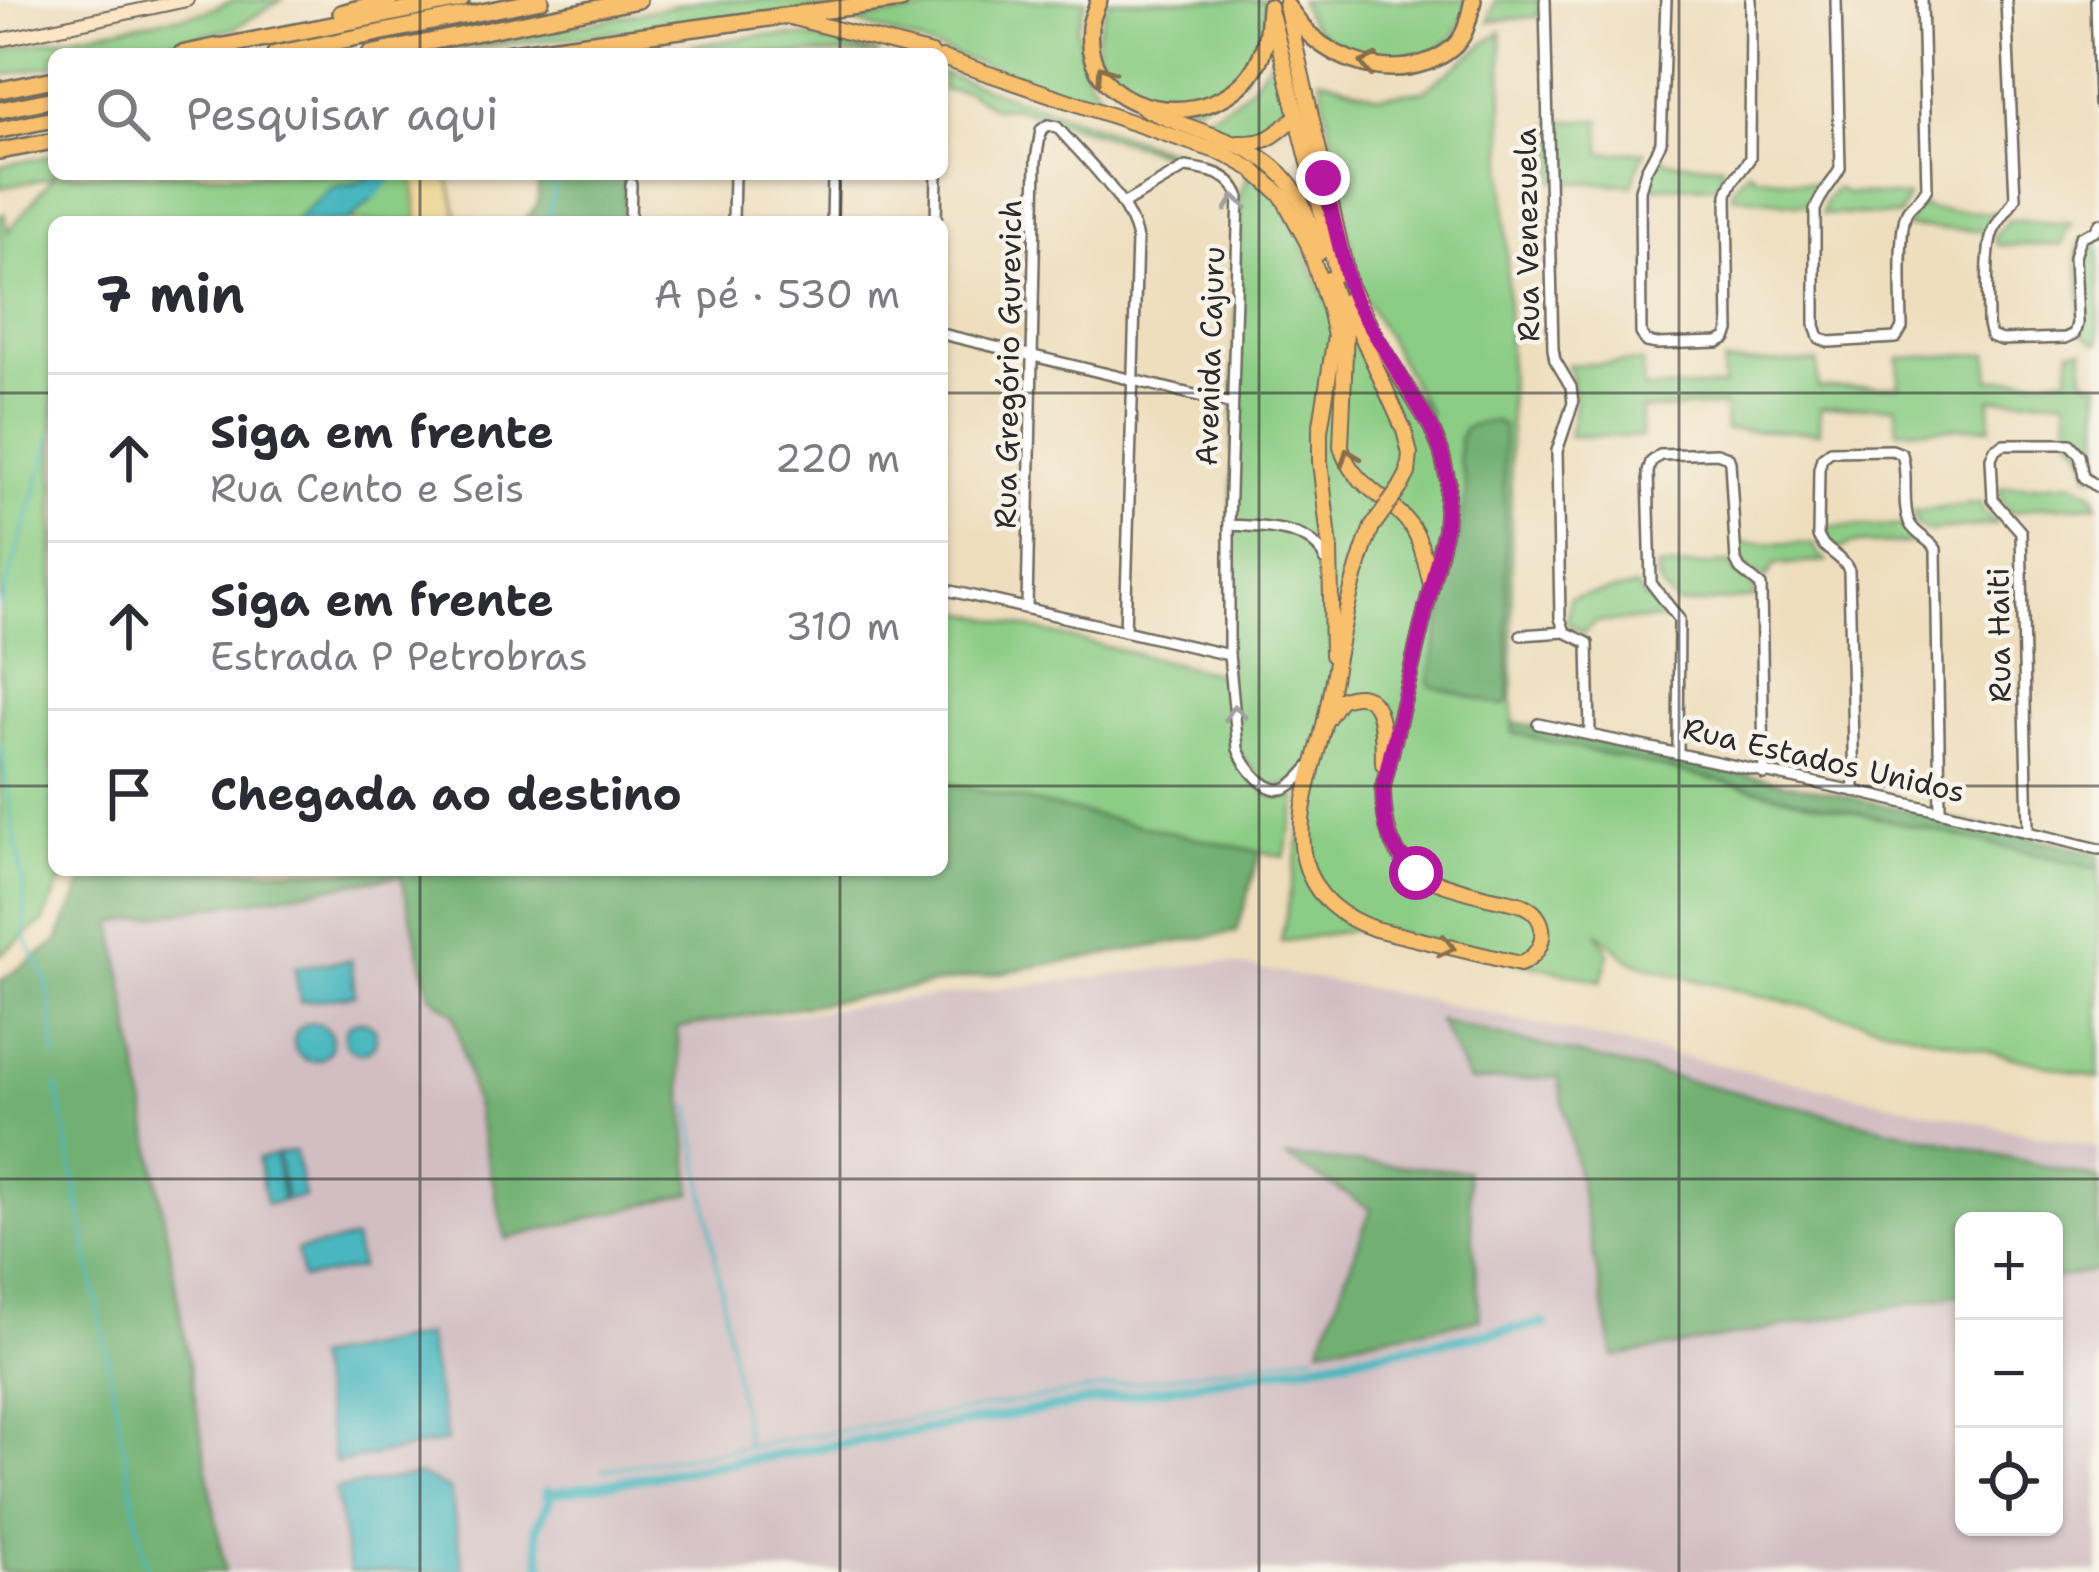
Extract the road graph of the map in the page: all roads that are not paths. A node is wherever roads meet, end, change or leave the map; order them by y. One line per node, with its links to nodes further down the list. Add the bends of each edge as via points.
1 (103, 0): 19 (street)
2 (187, 0): 19 (main road)
3 (390, 0): 21 (highway)
4 (460, 0): 21 (highway)
5 (541, 0): 22 (highway)
6 (638, 0): 23 (highway)
7 (901, 0): 18 (highway)
8 (1099, 0): 30 (highway, one-way to 8, via 1100,72 1090,50)
9 (1477, 0): 17 (highway, one-way to 17, via 1448,51 1405,69 1354,62)
10 (1545, 0): 60 (street, Rua Venezuela, via 1553,349 1573,403 1556,460)
11 (1666, 0): 12 (street, via 1661,142 1640,190 1641,333 1657,344 1718,342 1729,331 1727,195 1750,158)
12 (1750, 0)
13 (1836, 0): 14 (street, via 1840,169 1815,210 1815,325 1829,342 1896,338 1902,328 1902,227 1928,188)
14 (1922, 0)
15 (2006, 0): 48 (street, via 2014,198 1990,241 1991,336 2074,334 2074,257 2080,237)
16 (2096, 0): 31 (street)
17 (1277, 3): 30 (highway, via 1257,65 1238,88 1191,110); 33 (main road); 56 (main road, via 1349,284 1441,451 1448,504)
18 (790, 17): 24 (highway); 25 (main road)
19 (106, 18): 20 (main road)
20 (0, 40)
21 (214, 48)
22 (304, 48)
23 (400, 48)
24 (551, 48)
25 (909, 48)
26 (948, 60): 37 (main road)
27 (48, 80): 28 (highway)
28 (0, 89)
29 (48, 100): 32 (highway)
30 (1135, 103): 37 (main road)
31 (2099, 104)
32 (0, 110)
33 (1296, 117): 37 (main road, via 1268,141); 63 (main road, bridge, via 1340,287 1410,454 1408,473 1364,548)
34 (48, 120): 35 (highway)
35 (0, 130)
36 (48, 142): 38 (highway)
37 (1231, 149): 55 (main road, via 1282,196 1330,309 1335,336 1320,431); 56 (main road, one-way to 37, via 1416,533 1343,458 1346,329 1298,196 1268,162)
38 (0, 152)
39 (734, 180): 45 (street)
40 (833, 180): 46 (street)
41 (938, 180): 47 (street)
42 (631, 184): 44 (street)
43 (1123, 204): 50 (street, Rua Gregório Gurevich, via 1057,127 1042,130); 51 (street, via 1137,238); 52 (street, Avenida Cajuru, one-way to 43, via 1235,186 1186,167)
44 (630, 216)
45 (734, 216)
46 (832, 216)
47 (936, 216)
48 (2099, 224)
49 (948, 335): 50 (street)
50 (1031, 355): 51 (street); 58 (street, Rua Gregório Gurevich)
51 (1134, 379): 52 (street); 59 (street)
52 (1232, 404): 54 (street, Avenida Cajuru)
53 (2099, 488): 73 (street, Rua Haiti, via 2084,477 2070,444 2004,444 1991,458 1993,500 2021,532)
54 (1229, 525): 55 (street, via 1309,539 1323,552); 62 (street, Avenida Cajuru)
55 (1330, 586): 63 (main road)
56 (1432, 586): 70 (main road)
57 (948, 590): 58 (street)
58 (1027, 608): 59 (street)
59 (1125, 631): 62 (street)
60 (1565, 632): 61 (street); 66 (street, Rua Venezuela, via 1588,643)
61 (1521, 635)
62 (1229, 655): 68 (street, Avenida Cajuru, one-way to 62, via 1280,790 1243,763)
63 (1332, 672): 64 (main road)
64 (1324, 723): 68 (main road); 70 (main road, via 1340,700 1371,700 1381,719)
65 (1538, 724): 66 (street, Rua Estados Unidos)
66 (1590, 733): 67 (street, Rua Estados Unidos)
67 (1678, 752): 69 (street, Rua Estados Unidos); 69 (street, via 1679,619 1651,583 1648,472 1660,454 1717,453 1730,462 1736,561 1761,586)
68 (1314, 763): 70 (main road, one-way to 70, via 1300,836 1305,865 1332,909 1375,929 1520,964 1532,958 1543,933 1527,907 1446,886 1399,857 1384,819)
69 (1764, 774): 71 (street, Rua Estados Unidos)
70 (1383, 787)
71 (1854, 791): 72 (street, Rua Estados Unidos); 72 (street, via 1849,571 1818,536 1819,470 1831,451 1892,450 1907,469 1912,528 1936,549)
72 (1940, 811): 73 (street, Rua Estados Unidos)
73 (2028, 831): 74 (street, Rua Estados Unidos)
74 (2099, 849)

